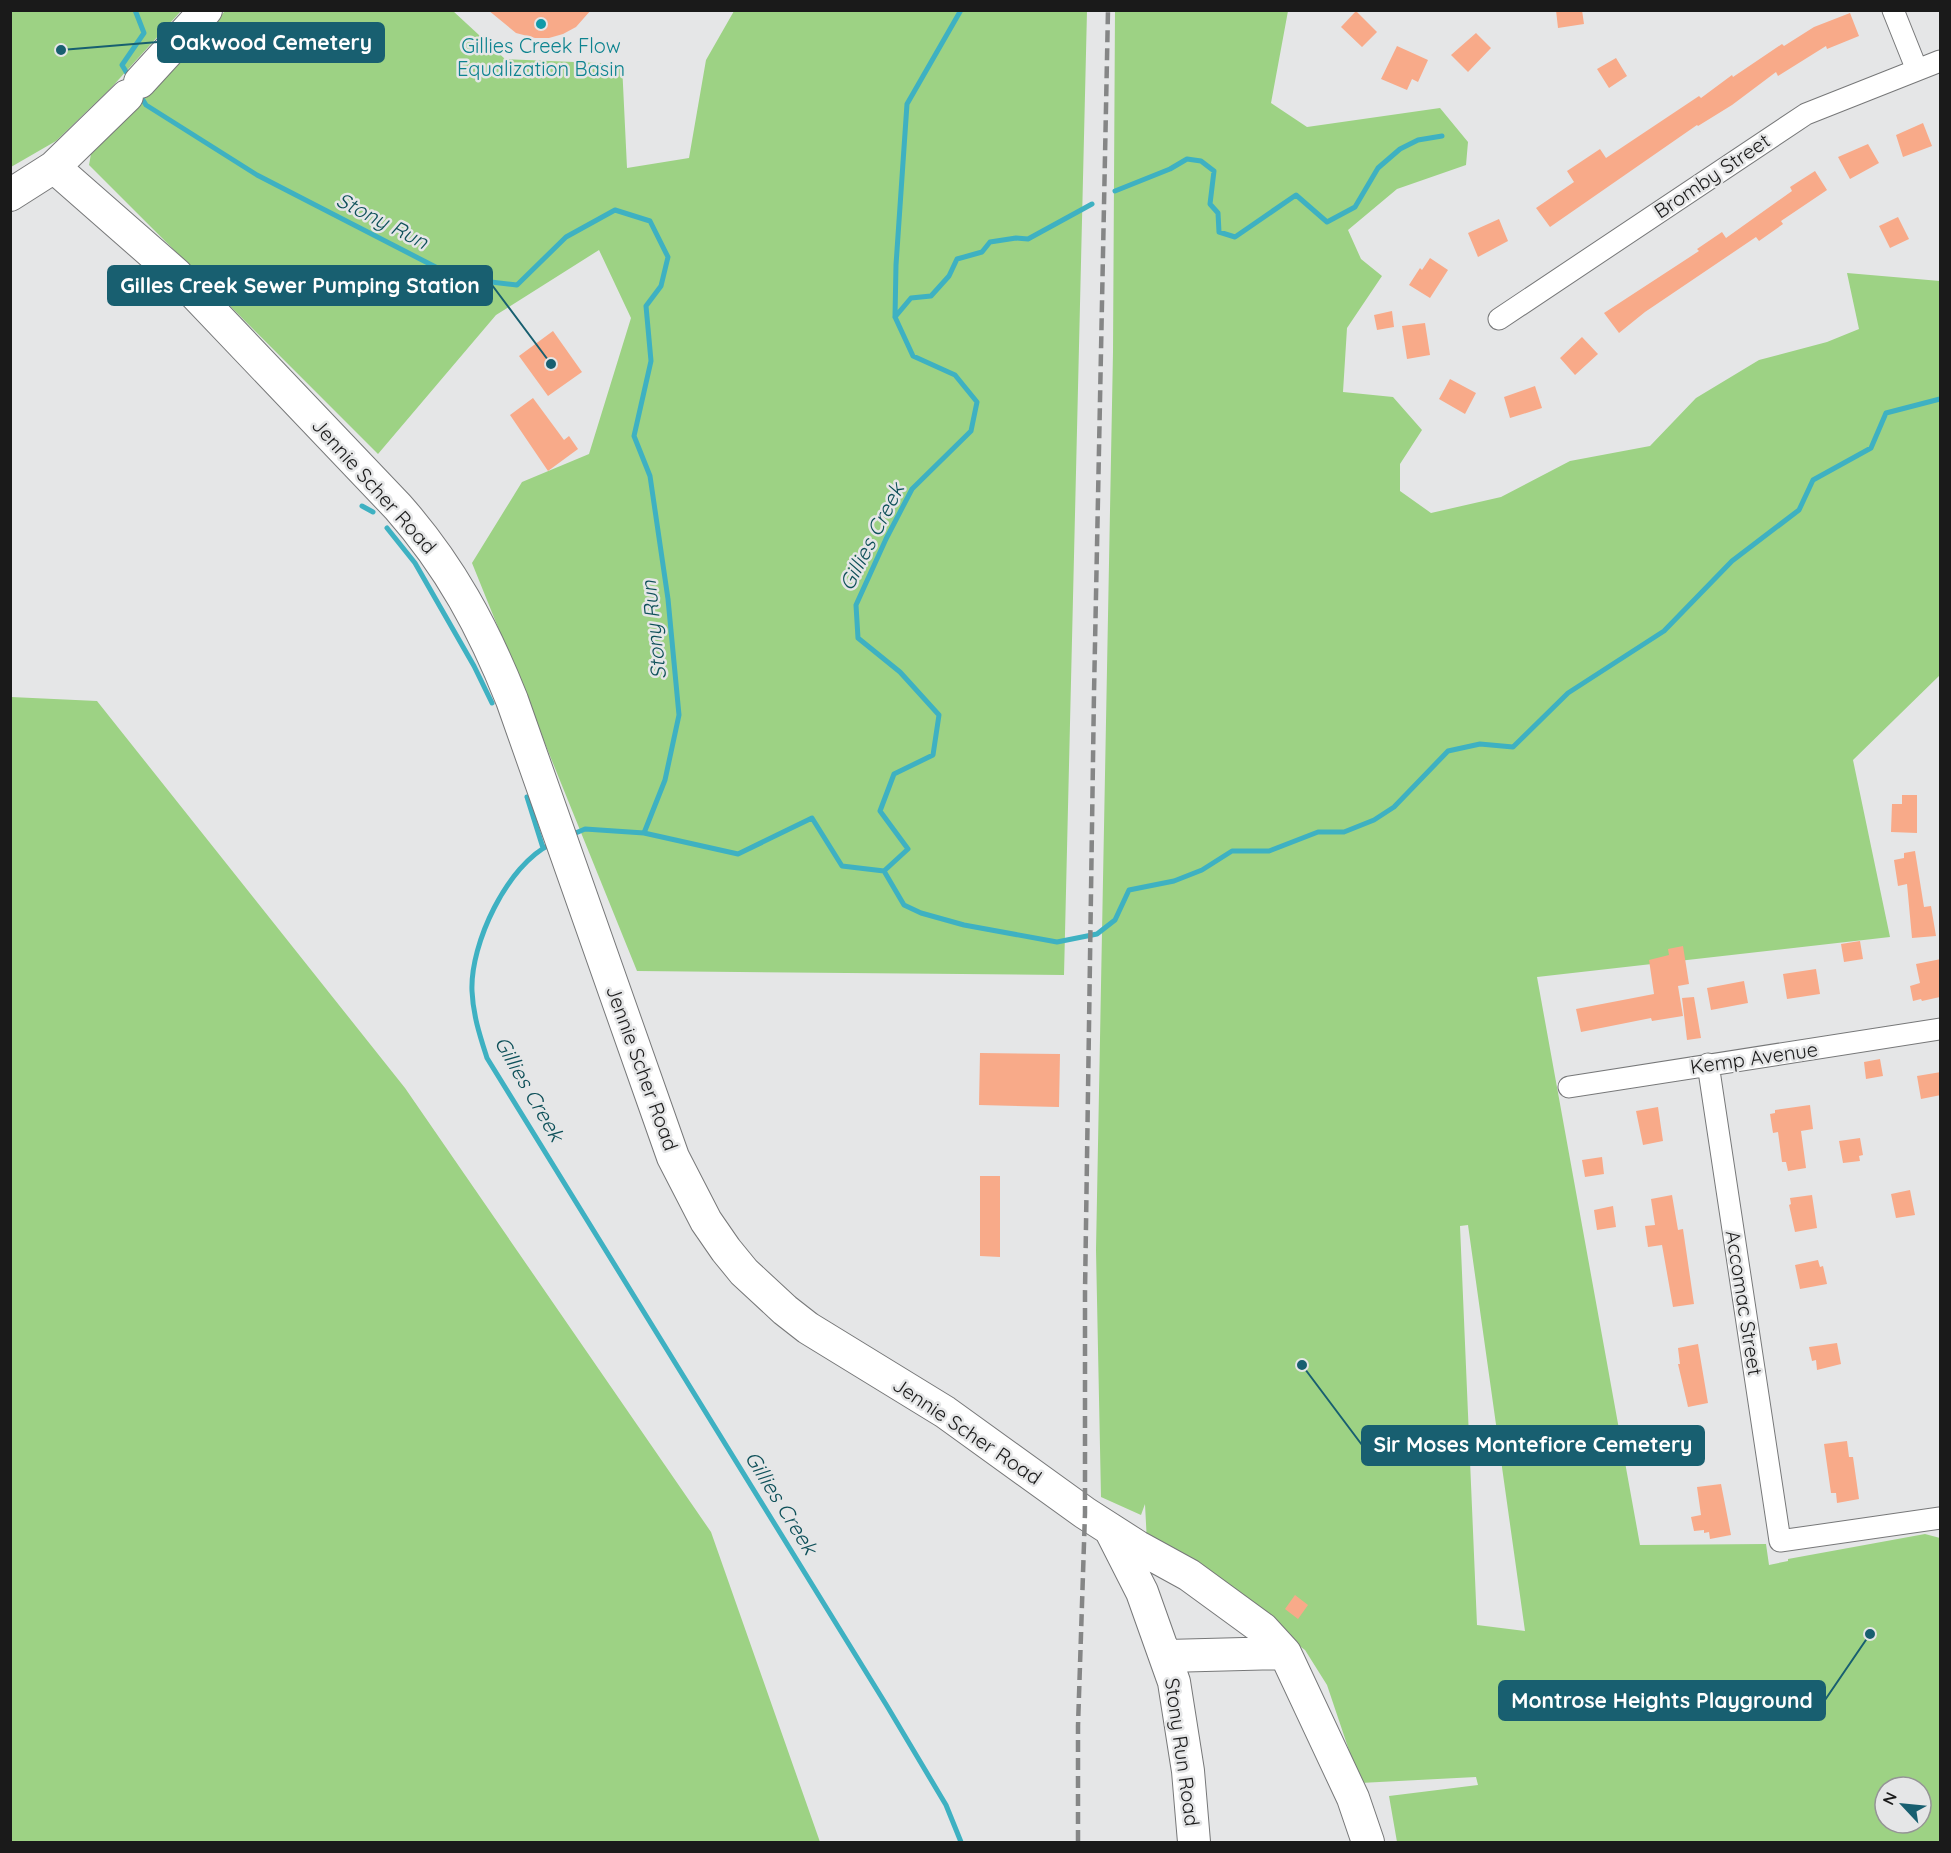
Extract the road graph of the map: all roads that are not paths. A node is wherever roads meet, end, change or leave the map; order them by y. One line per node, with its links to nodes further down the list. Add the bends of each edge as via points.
1 (206, 10): 5 (street, via 134,89)
2 (1893, 10): 4 (street)
3 (1941, 62): 4 (street, Bromby Street)
4 (1917, 70): 7 (street, Bromby Street, via 1806,114 1784,127)
5 (54, 167): 6 (street); 12 (street, Jennie Scher Road, via 176,274 398,507 447,569 492,650 673,1158 700,1212 726,1250 764,1292 808,1328 945,1412)
6 (10, 195)
7 (1499, 319)
8 (1941, 1029): 9 (street, Kemp Avenue)
9 (1708, 1064): 10 (street, Kemp Avenue); 11 (street, Accomac Street, via 1780,1541)
10 (1569, 1087)
11 (1941, 1518)
12 (1110, 1530): 13 (street, Jennie Scher Road, via 1189,1575 1263,1629); 14 (street, Stony Run Road, via 1143,1592)
13 (1285, 1653): 14 (street); 16 (street, Jennie Scher Road, via 1353,1798)
14 (1167, 1656): 15 (street, Stony Run Road, via 1188,1771)
15 (1194, 1842)
16 (1368, 1842)

